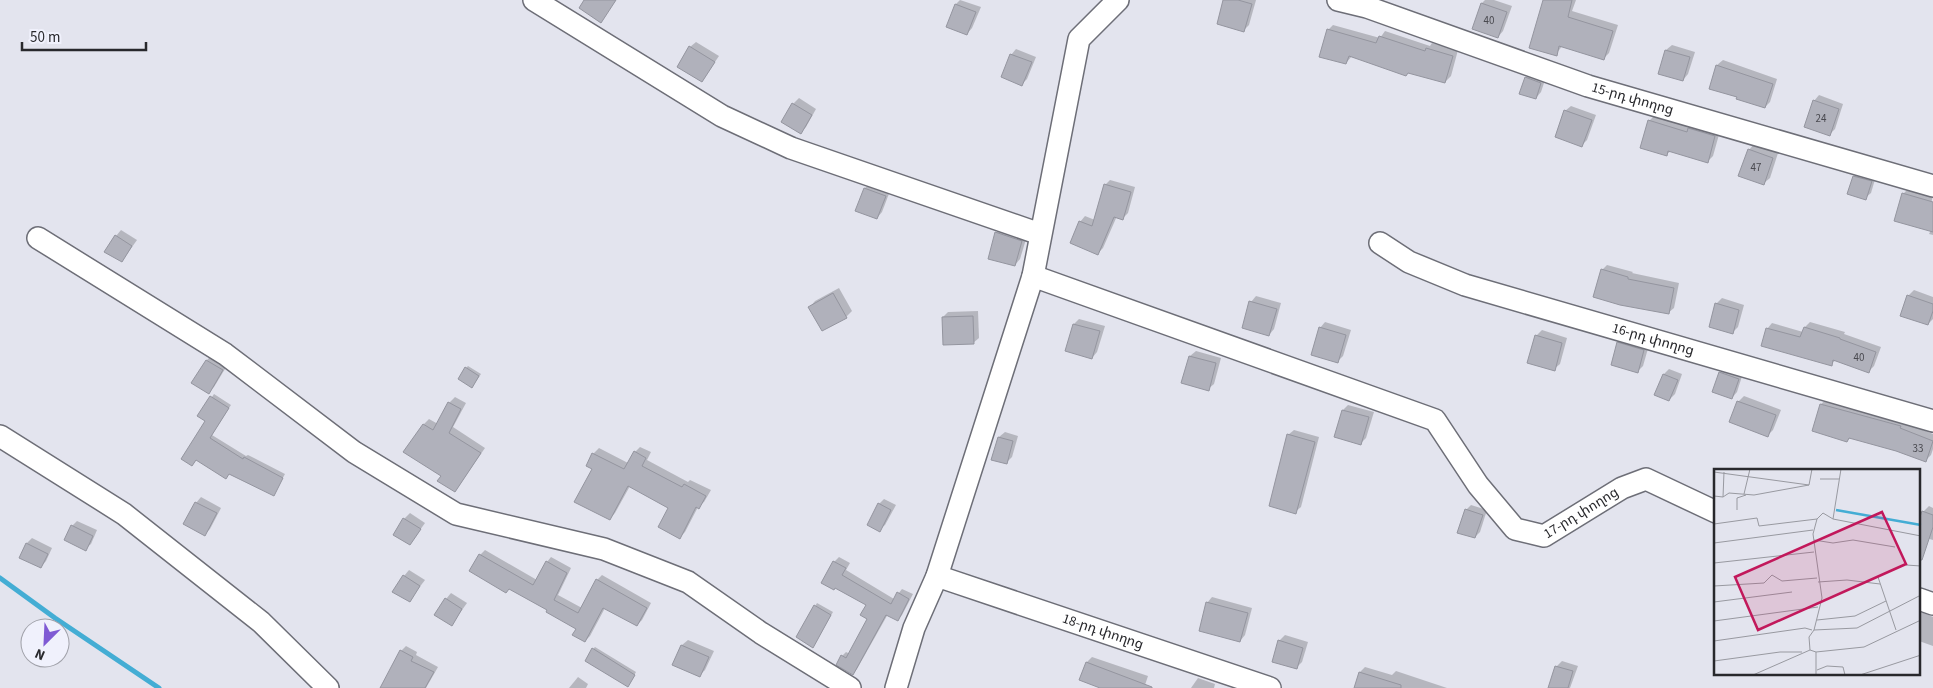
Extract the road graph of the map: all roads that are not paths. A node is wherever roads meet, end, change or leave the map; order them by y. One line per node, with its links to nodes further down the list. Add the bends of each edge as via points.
1 (534, 0): 5 (street, via 722,116 790,148)
2 (1118, 0): 5 (street, via 1079,40)
3 (1338, 0): 4 (street, 15-րդ փողոց, via 1367,7 1588,86)
4 (1933, 186)
5 (1040, 234): 8 (street)
6 (38, 238): 16 (street, via 225,354 354,452 456,514 604,549 688,582 760,633)
7 (1380, 243): 9 (street, 16-րդ փողոց, via 1409,262 1465,285)
8 (1033, 276): 11 (street, 17-րդ փողոց, via 1435,420 1478,484 1515,529 1544,536 1622,488 1646,479); 12 (street)
9 (1933, 421)
10 (0, 436): 15 (street, via 124,514 261,622)
11 (1714, 511)
12 (937, 576): 17 (street, via 914,628); 18 (street, 18-րդ փողոց)
13 (1920, 599): 14 (street)
14 (1933, 604)
15 (328, 688)
16 (850, 688)
17 (896, 688)
18 (1270, 688)

